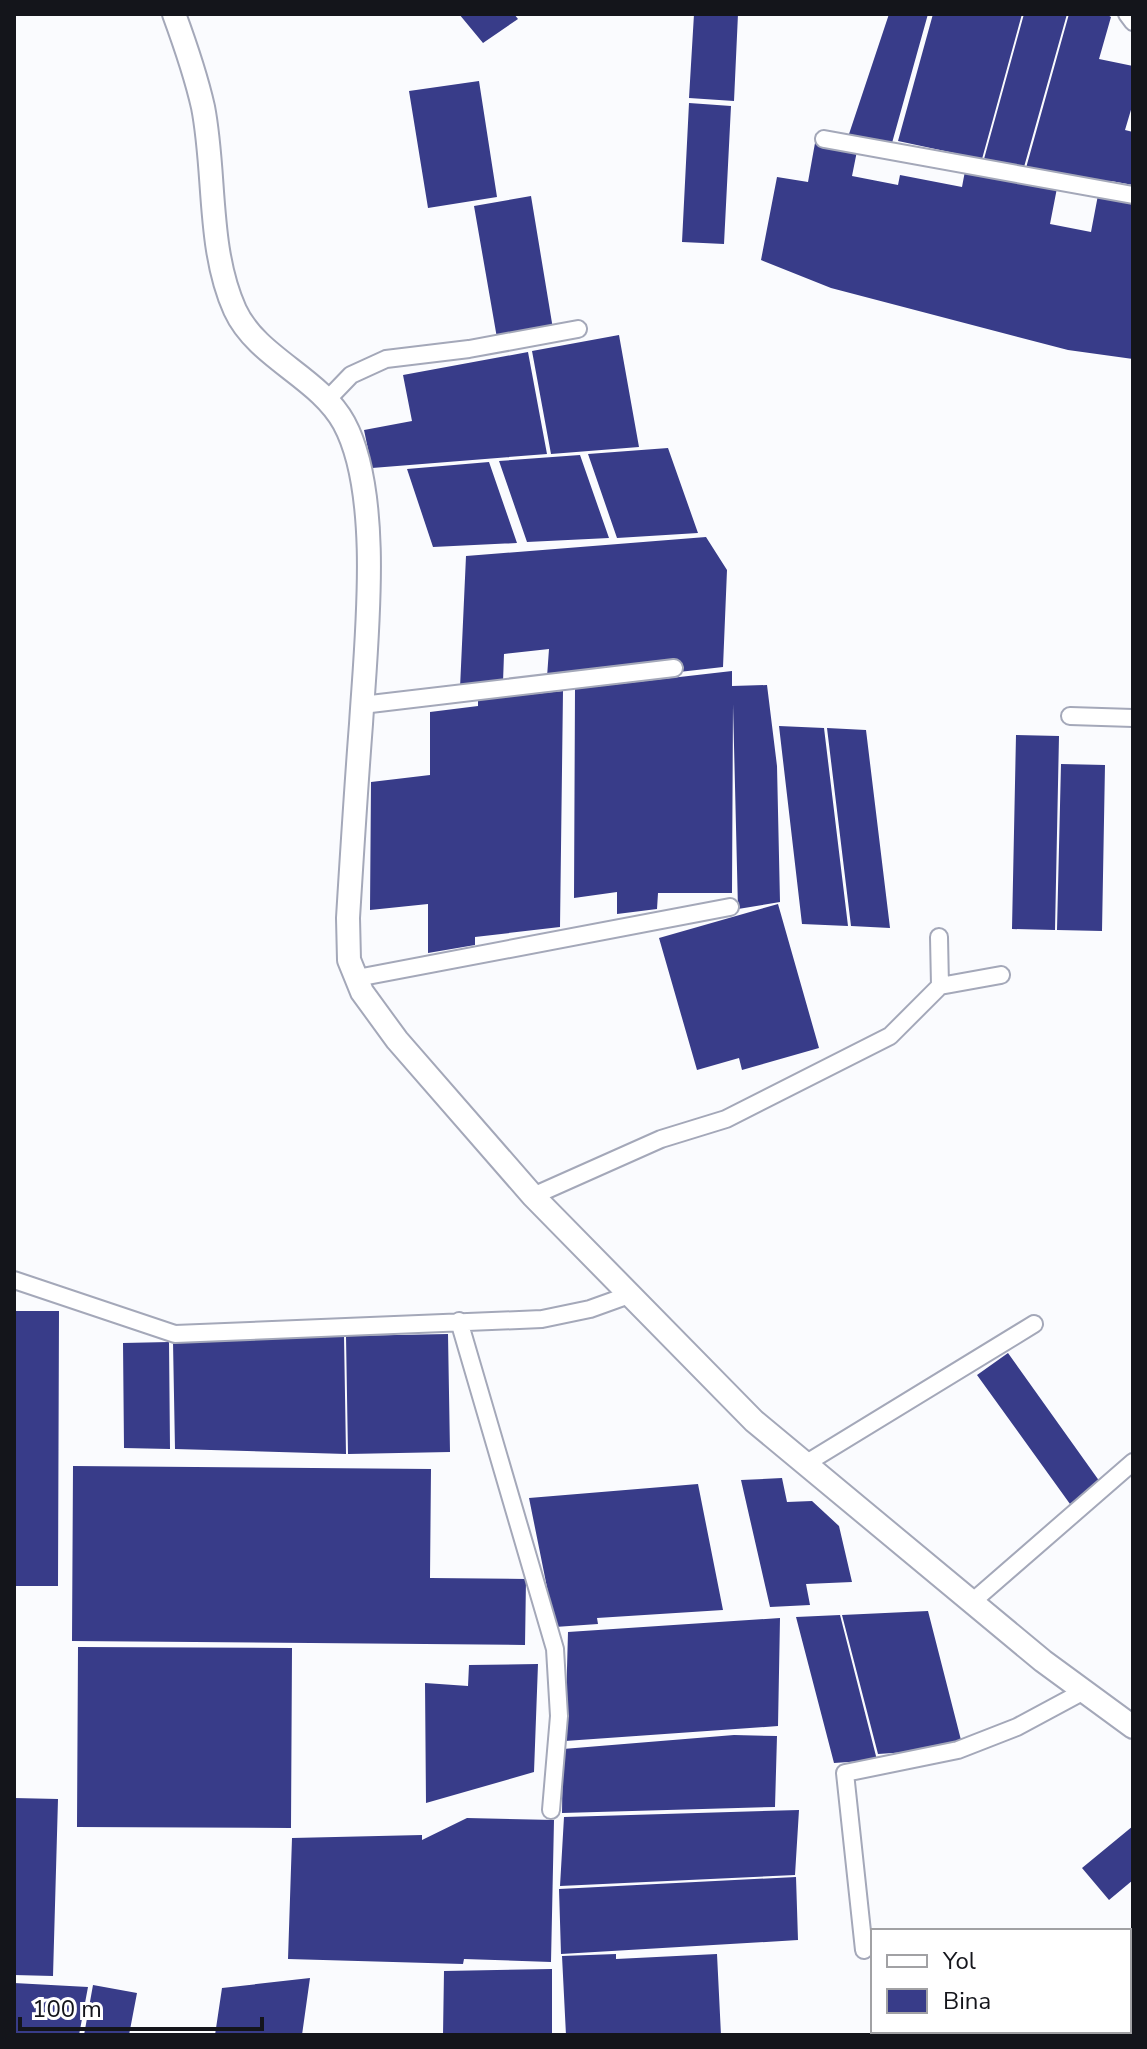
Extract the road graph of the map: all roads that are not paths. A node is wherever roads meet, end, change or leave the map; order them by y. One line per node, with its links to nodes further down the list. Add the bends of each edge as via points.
1 (174, 14): 7 (street, via 203,107 222,269 235,312 258,341)
2 (1127, 14): 3 (street)
3 (1133, 22)
4 (824, 139): 5 (street)
5 (1133, 195)
6 (578, 329): 7 (street, via 386,359 351,375)
7 (326, 401): 9 (street, via 344,423 362,479 367,530)
8 (674, 668): 9 (street)
9 (362, 705): 15 (street, via 348,918 349,960)
10 (1070, 716): 11 (street)
11 (1133, 718)
12 (730, 907): 15 (street)
13 (939, 937): 16 (street)
14 (1001, 975): 16 (street)
15 (357, 978): 17 (street, via 397,1040)
16 (940, 986): 17 (street, via 890,1036 726,1119 661,1139)
17 (533, 1196): 19 (street)
18 (14, 1280): 20 (street, via 175,1334)
19 (629, 1295): 20 (street, via 542,1319); 23 (street, via 754,1421)
20 (459, 1321): 27 (street, via 555,1649 559,1716)
21 (1034, 1324): 23 (street)
22 (1133, 1462): 24 (street)
23 (805, 1464): 24 (street)
24 (972, 1602): 25 (street)
25 (1084, 1691): 26 (street); 28 (street, via 1017,1727 958,1750 845,1773)
26 (1133, 1727)
27 (551, 1810)
28 (864, 1950)

